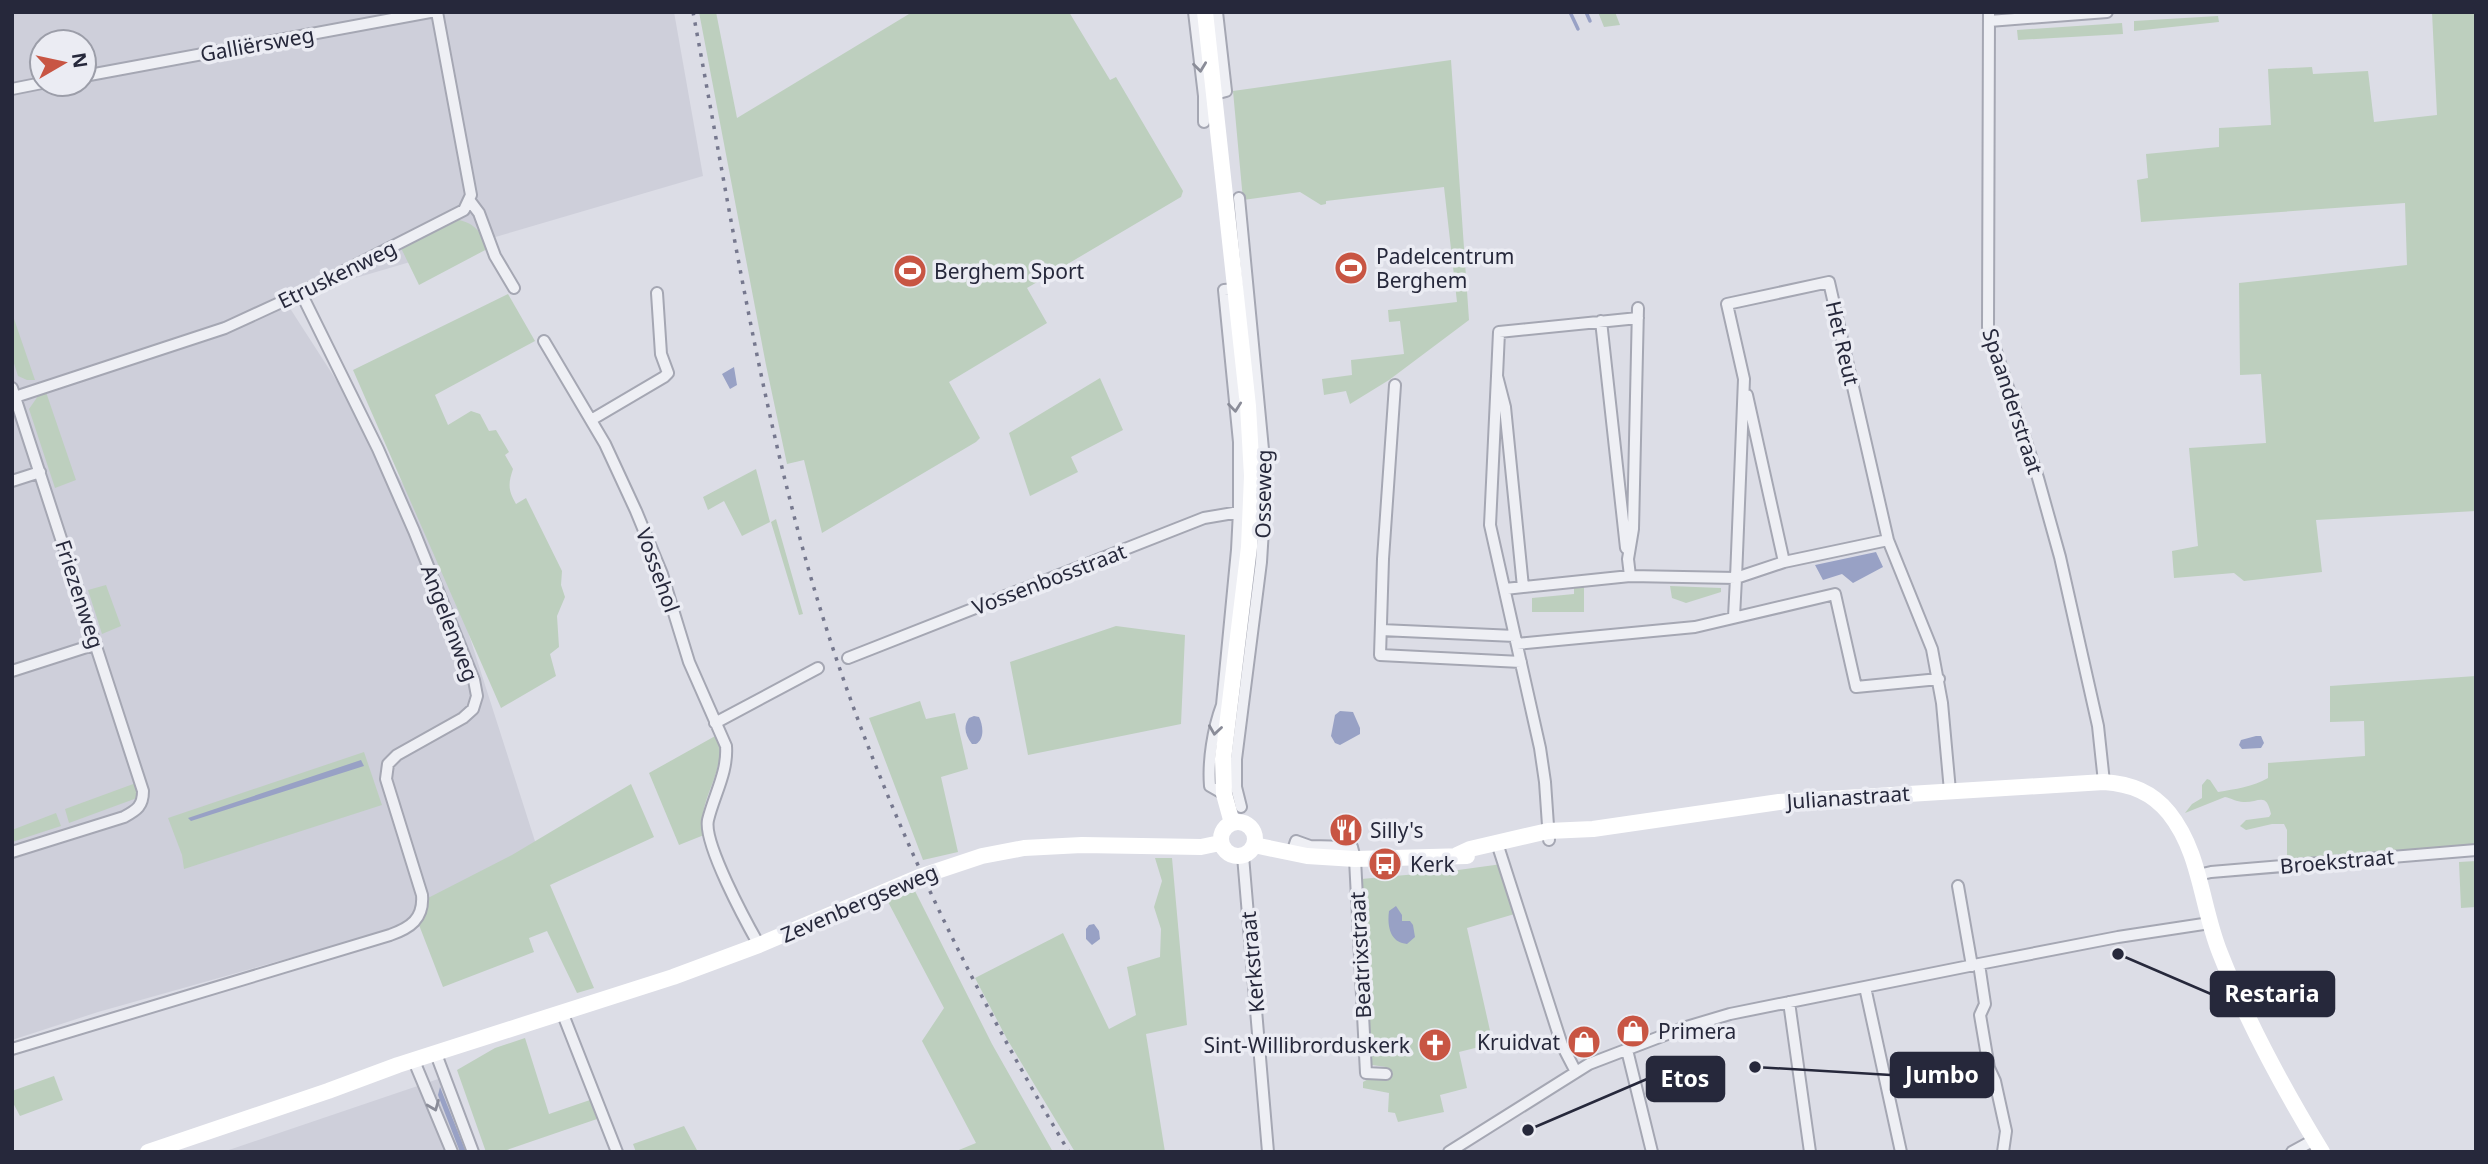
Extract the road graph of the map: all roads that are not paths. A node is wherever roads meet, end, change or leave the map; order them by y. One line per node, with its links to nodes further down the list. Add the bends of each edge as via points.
1 (430, 12): 8 (street, Galliërsweg)
2 (437, 12): 12 (street)
3 (1194, 12): 9 (street, Osseweg, one-way to 9)
4 (1206, 12): 9 (street, Osseweg)
5 (1217, 12): 9 (street, Osseweg, via 1226,91)
6 (2106, 12): 7 (street)
7 (1989, 17): 45 (street, Spaanderstraat, via 1988,327 2060,557 2098,726)
8 (98, 73)
9 (1209, 96): 10 (street, Osseweg); 13 (street, Osseweg)
10 (1204, 122)
11 (1239, 198): 13 (street, Osseweg)
12 (470, 201): 14 (street); 15 (street, Etruskenweg, via 464,209)
13 (1234, 214): 26 (street, Osseweg, via 1230,290 1251,446); 44 (street, Osseweg, via 1266,481 1261,562)
14 (514, 288)
15 (301, 293): 22 (street, Etruskenweg, via 225,328); 65 (street, Angelenweg, via 378,449 474,680 477,696 473,709 388,764 386,779 422,895 420,913 409,928 390,935)
16 (657, 293): 23 (street, via 661,354 668,373)
17 (1601, 321): 19 (street, via 1499,332); 28 (street); 28 (street, via 1638,313 1633,529)
18 (544, 341): 23 (street, Vossehol)
19 (1497, 376): 32 (street, via 1505,407); 33 (street, via 1490,525)
20 (1744, 379): 27 (street, Het Reut, via 1727,304 1829,282); 29 (street, Het Reut); 31 (street, Het Reut)
21 (1395, 385): 35 (street)
22 (14, 393): 24 (street, Friezenweg)
23 (591, 420): 43 (street, Vossehol, via 662,574 689,663)
24 (40, 472): 25 (street); 37 (street, Friezenweg)
25 (12, 481)
26 (1245, 511): 38 (street, Vossenbosstraat, via 1204,518); 44 (street, Osseweg); 47 (street, Osseweg, one-way to 47, via 1209,776 1210,786)
27 (1888, 540): 29 (street); 42 (street, Het Reut, via 1932,649)
28 (1628, 559): 30 (street)
29 (1784, 562): 31 (street)
30 (1630, 576): 31 (street); 32 (street)
31 (1736, 578): 34 (street, Het Reut)
32 (1523, 587): 33 (street)
33 (1505, 589): 36 (street)
34 (1734, 617): 36 (street, via 1695,626); 42 (street, via 1835,594 1856,687)
35 (1381, 630): 36 (street); 39 (street, via 1380,655)
36 (1516, 640): 39 (street)
37 (96, 644): 41 (street); 55 (street, Friezenweg, via 143,802 124,817)
38 (848, 658)
39 (1521, 662): 50 (street, via 1540,748)
40 (818, 668): 43 (street)
41 (12, 671)
42 (1939, 679): 46 (street, Het Reut)
43 (715, 723): 60 (street, Vossehol, via 727,755 708,823 711,845)
44 (1229, 775): 47 (street, Osseweg); 48 (street, Osseweg)
45 (2104, 782): 46 (street, Julianastraat); 57 (street, Julianastraat, via 2125,784 2154,798 2180,830)
46 (1950, 791): 50 (street, Julianastraat, via 1779,802)
47 (1224, 794): 49 (street, Osseweg)
48 (1241, 807)
49 (1232, 823): 51 (street, via 1223,830); 53 (street, via 1242,822 1251,828 1255,839)
50 (1549, 836): 52 (street, Julianastraat)
51 (1220, 843): 53 (street, via 1229,855); 60 (street, Zevenbergseweg, via 1201,847 1024,848 982,856 916,878)
52 (1498, 846): 56 (street, Julianastraat, via 1457,855); 69 (street, via 1562,1045)
53 (1249, 850): 56 (street, Julianastraat); 77 (street, Kerkstraat)
54 (2476, 850): 57 (street, Broekstraat)
55 (12, 852)
56 (1355, 859): 70 (street, Beatrixstraat, via 1366,1073)
57 (2198, 875): 59 (street, Julianastraat)
58 (1958, 886): 61 (street)
59 (2210, 923): 61 (street); 72 (street, Julianastraat, via 2269,1062)
60 (759, 945): 64 (street, Zevenbergseweg)
61 (1975, 965): 62 (street); 83 (street, via 1985,1004 1980,1016 1989,1069 2006,1131)
62 (1865, 987): 63 (street); 82 (street)
63 (1789, 1002): 66 (street, via 1676,1030); 81 (street)
64 (562, 1013): 67 (street, Zevenbergseweg); 76 (street)
65 (12, 1049)
66 (1627, 1050): 69 (street); 80 (street)
67 (437, 1057): 68 (street, Zevenbergseweg); 75 (street)
68 (416, 1064): 73 (street, Zevenbergseweg); 74 (street, one-way to 74)
69 (1576, 1072): 71 (street)
70 (1386, 1074)
71 (1470, 1140): 78 (street); 79 (street)
72 (2318, 1146): 84 (street)
73 (148, 1152)
74 (452, 1152)
75 (473, 1152)
76 (617, 1152)
77 (1268, 1152)
78 (1449, 1152)
79 (1475, 1152)
80 (1652, 1152)
81 (1811, 1152)
82 (1901, 1152)
83 (2003, 1152)
84 (2292, 1152)

